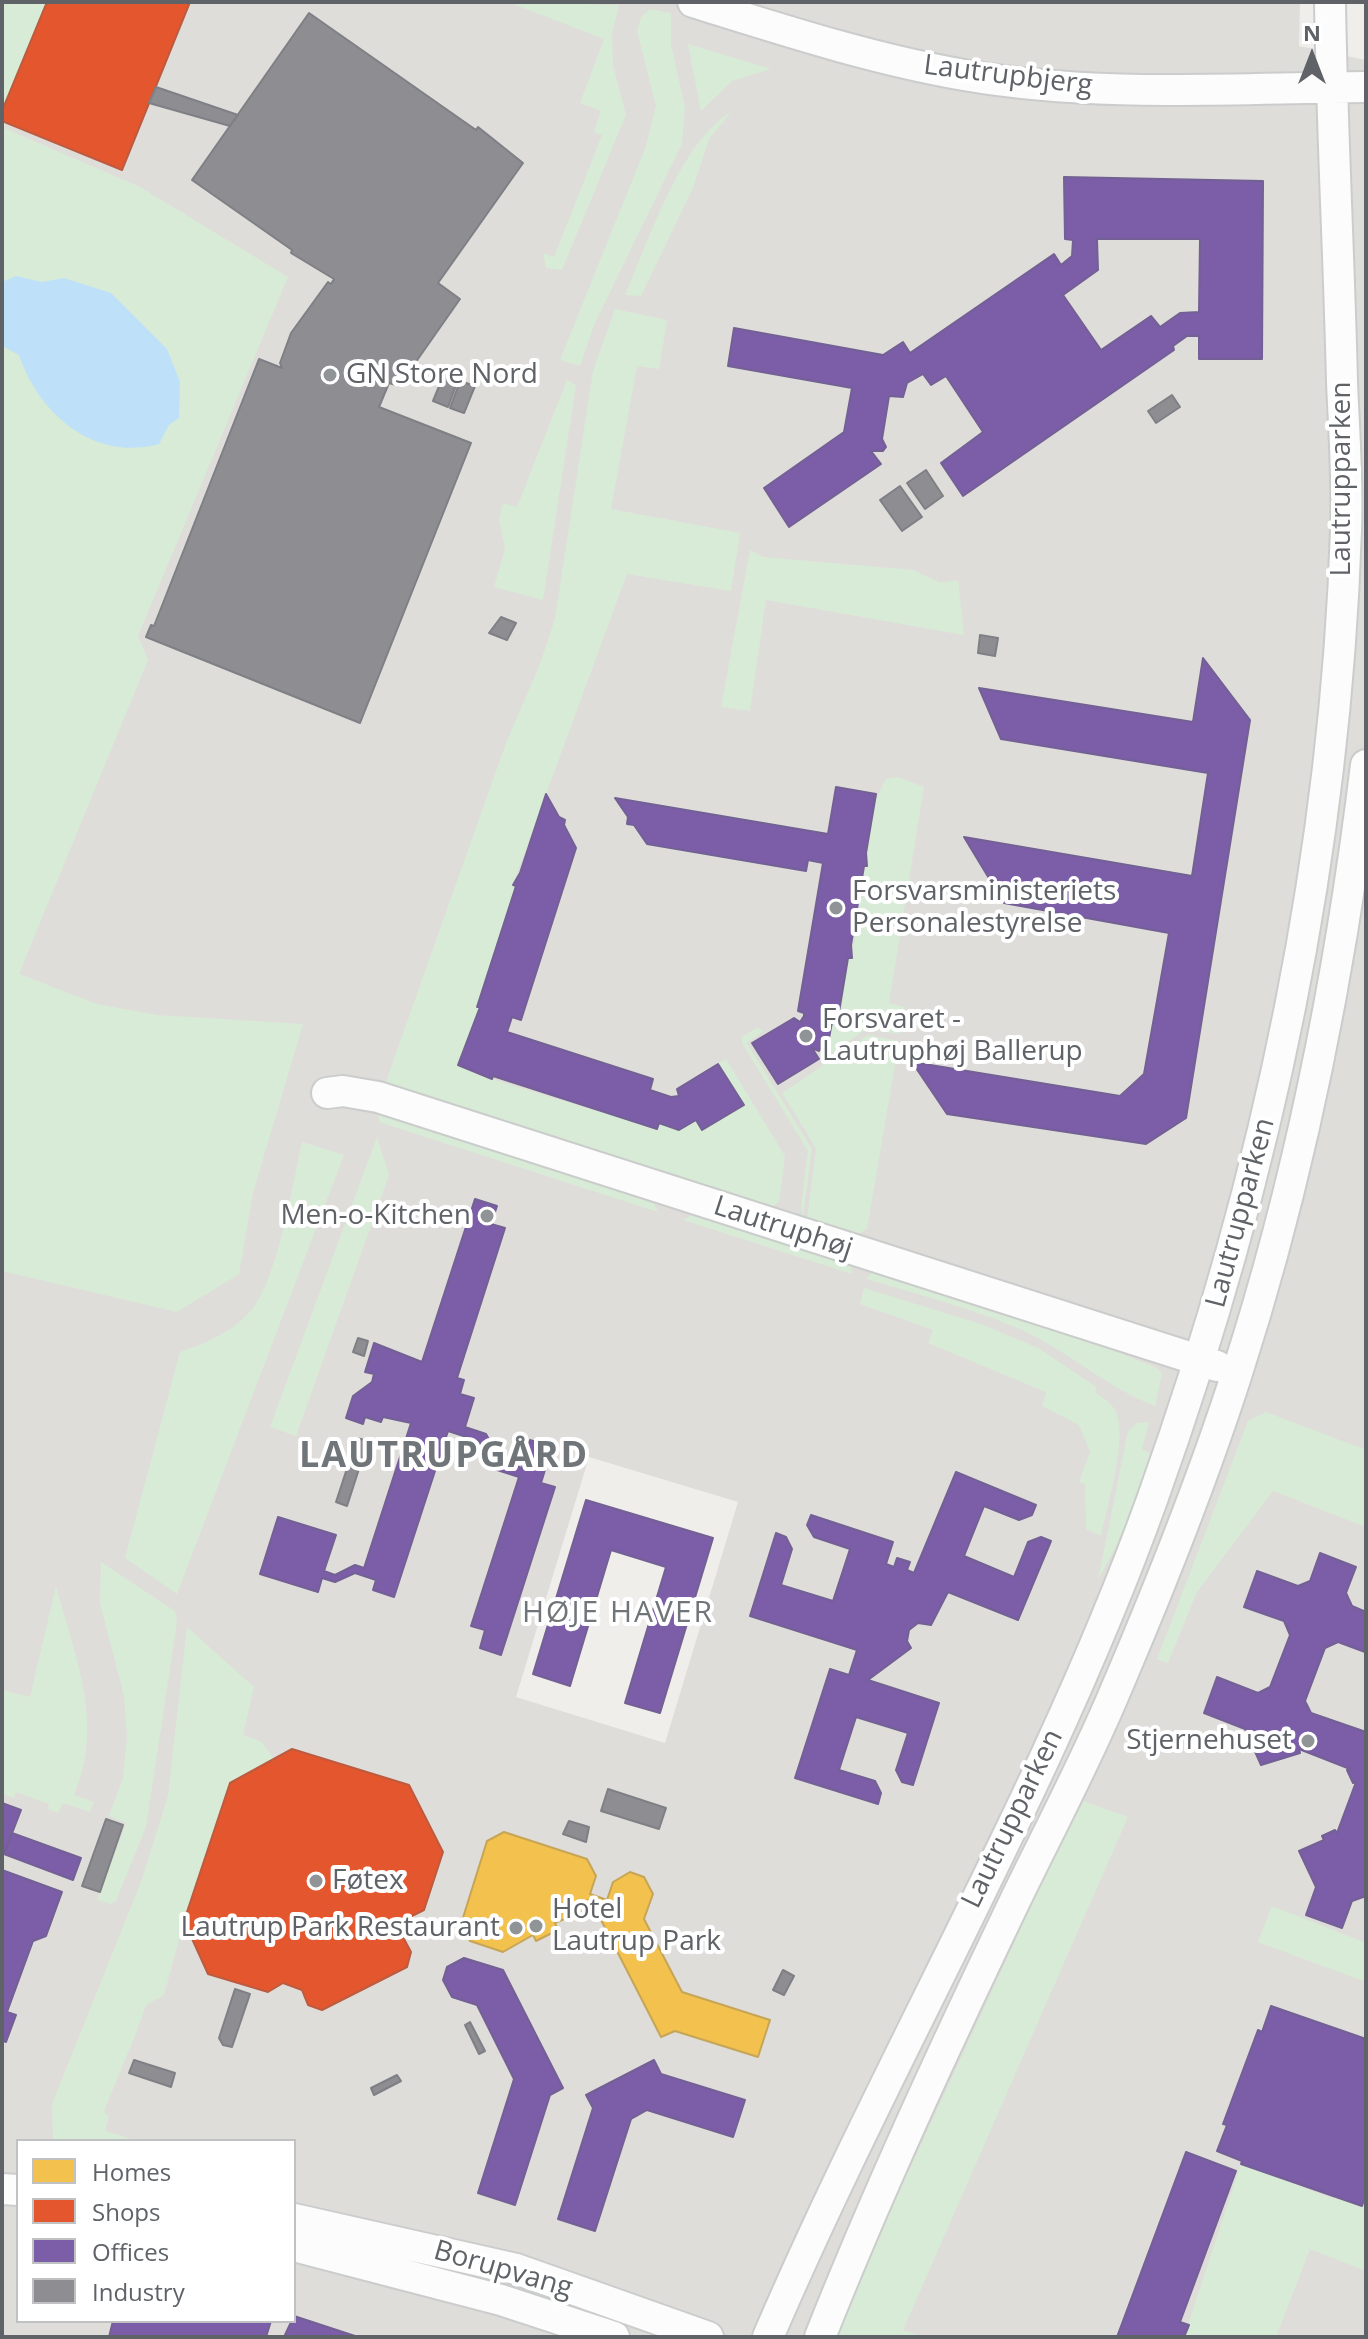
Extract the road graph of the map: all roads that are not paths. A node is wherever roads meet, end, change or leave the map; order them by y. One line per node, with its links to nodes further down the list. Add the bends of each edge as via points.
1 (693, 2): 4 (street, Lautrupbjerg, via 872,56 966,75 1063,87)
2 (1330, 2): 4 (street, Lautrupparken)
3 (1366, 87): 4 (street, Lautrupbjerg)
4 (1331, 88): 7 (street, Lautrupparken, via 1346,524 1326,778 1312,891 1277,1076)
5 (1366, 765): 8 (street, Lautrupparken, via 1318,1067)
6 (327, 1093): 7 (street, Lautruphøj, via 378,1097)
7 (1199, 1361): 8 (street, Lautruphøj); 13 (street, Lautrupparken, via 1150,1505 1072,1697)
8 (1238, 1372): 14 (street, Lautrupparken, via 1115,1692 892,2161)
9 (296, 2219): 12 (street, Borupvang, via 516,2269)
10 (296, 2247): 11 (street, Borupvang, via 501,2300)
11 (614, 2337)
12 (708, 2337)
13 (768, 2337)
14 (820, 2337)

